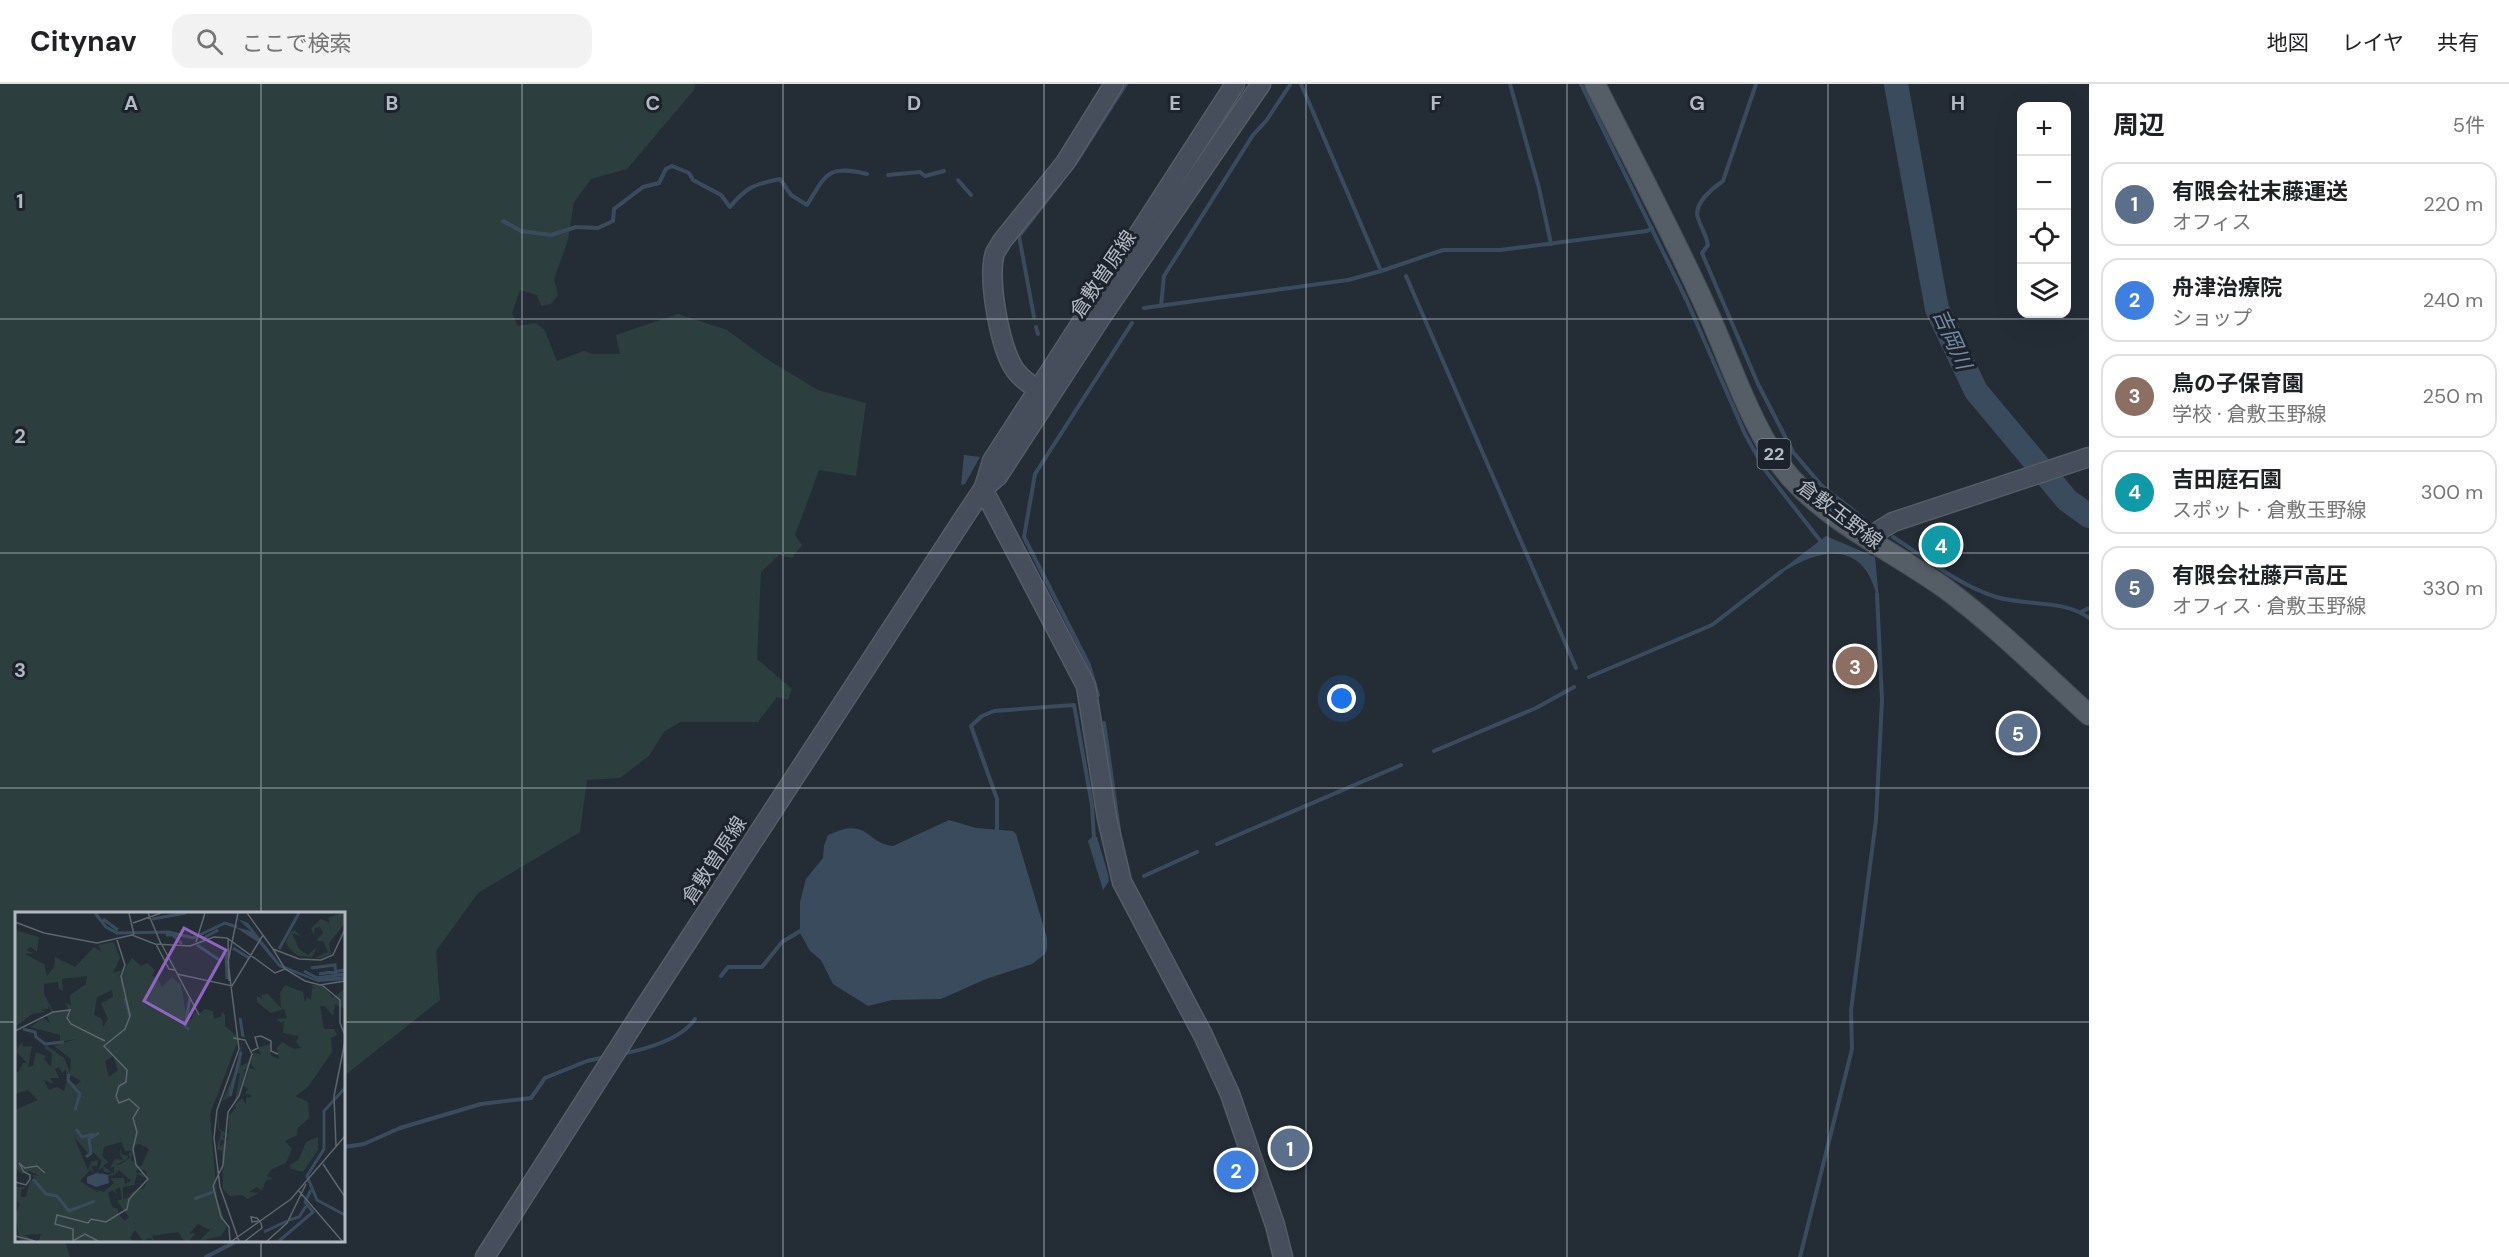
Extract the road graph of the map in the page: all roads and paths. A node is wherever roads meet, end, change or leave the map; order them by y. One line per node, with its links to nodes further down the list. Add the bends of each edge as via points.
1 (1114, 84): 5 (street, via 1065,163 995,253 996,312 1003,347 1016,372)
2 (1235, 84): 5 (street, 倉敷曽原線)
3 (1260, 84): 5 (street, 倉敷曽原線)
4 (1595, 84): 8 (main road, 倉敷玉野線 / 22, via 1690,273 1774,455 1813,498)
5 (1044, 393): 7 (street, 倉敷曽原線, via 992,461)
6 (2089, 457): 8 (street, via 1893,522)
7 (983, 489): 10 (street, 倉敷曽原線); 11 (street, via 1086,686 1107,818 1122,882 1230,1094)
8 (1872, 540): 9 (main road, 倉敷玉野線 / 22, via 1990,624)
9 (2089, 715)
10 (485, 1257)
11 (1283, 1257)

